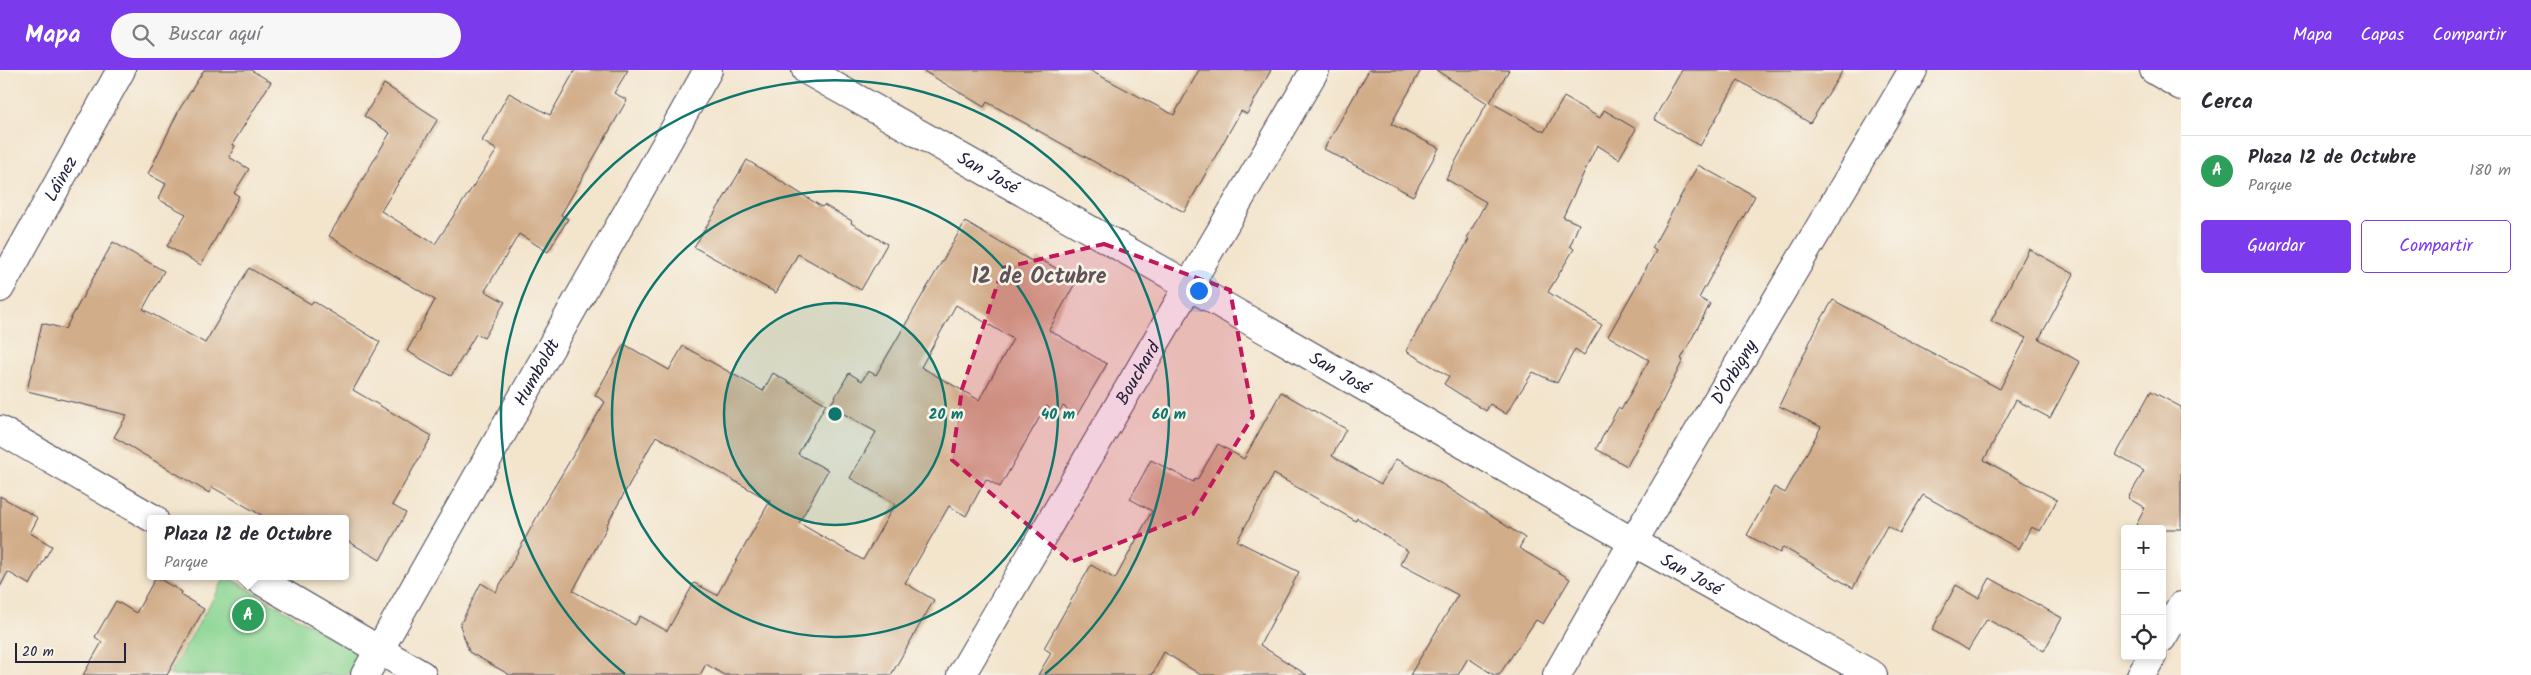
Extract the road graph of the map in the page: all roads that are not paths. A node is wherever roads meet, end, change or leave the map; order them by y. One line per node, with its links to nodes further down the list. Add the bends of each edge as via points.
1 (121, 70): 9 (street, Láinez)
2 (708, 70): 16 (street, Humboldt)
3 (806, 70): 8 (street, San José)
4 (1314, 70): 8 (street, Bouchard)
5 (1913, 70): 12 (street, D'Orbigny)
6 (2154, 70): 7 (street)
7 (2181, 86)
8 (1188, 285): 12 (street, San José); 20 (street, Bouchard)
9 (0, 288)
10 (0, 430): 11 (street)
11 (147, 515)
12 (1633, 542): 21 (street, D'Orbigny); 22 (street, San José)
13 (260, 580): 16 (street)
14 (2181, 606): 15 (street)
15 (2166, 631)
16 (379, 649): 18 (street, Humboldt); 19 (street)
17 (2150, 660): 23 (street)
18 (365, 675)
19 (422, 675)
20 (961, 675)
21 (1558, 675)
22 (1873, 675)
23 (2141, 675)

